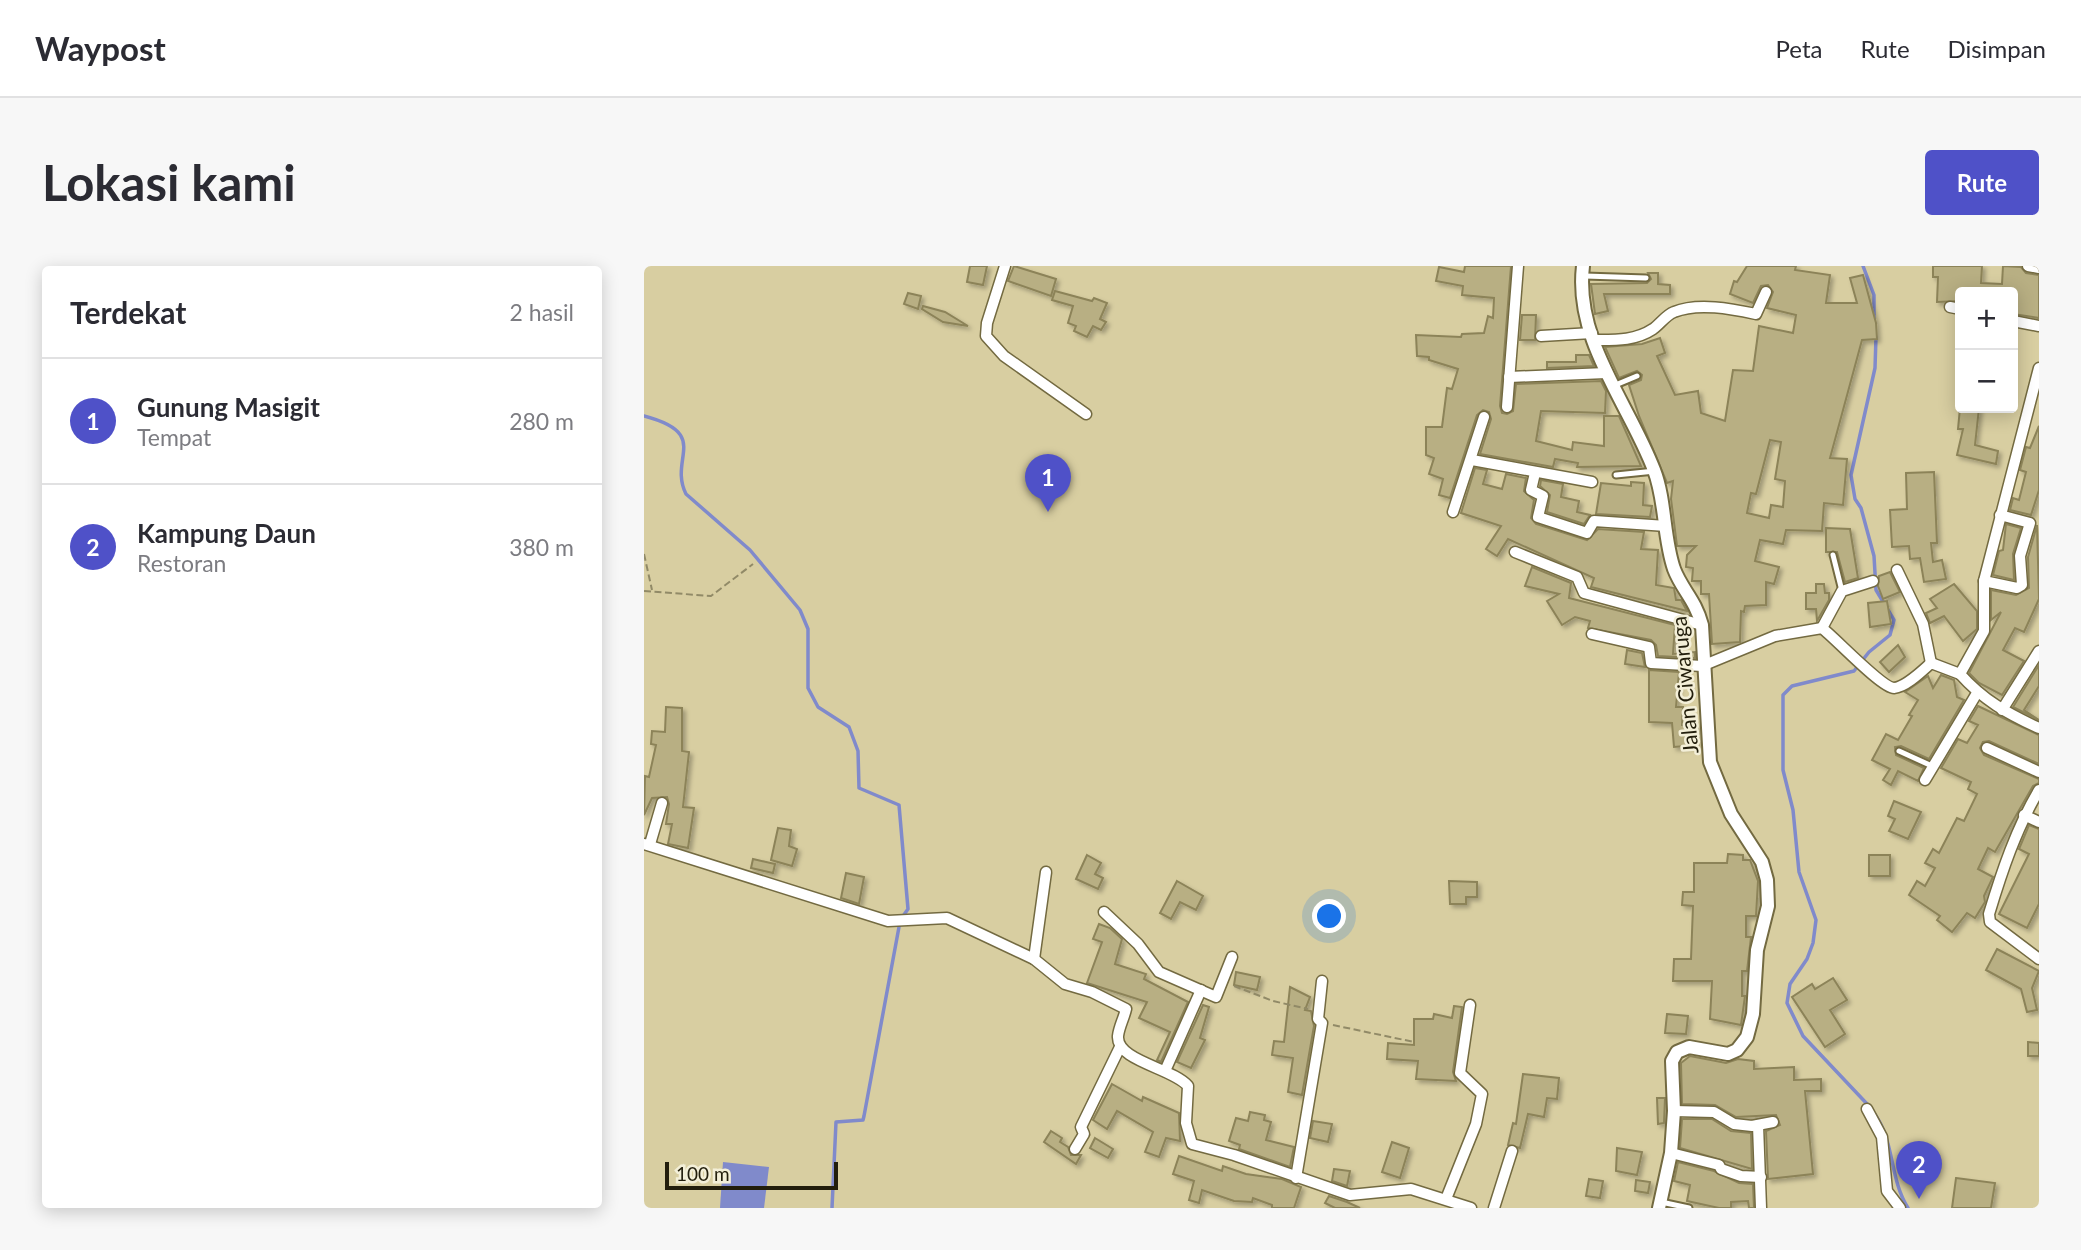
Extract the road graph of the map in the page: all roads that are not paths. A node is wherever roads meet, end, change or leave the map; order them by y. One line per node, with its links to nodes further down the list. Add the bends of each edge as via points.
1 (1005, 266): 18 (street, via 986,337 1004,356)
2 (1518, 266): 15 (street)
3 (2028, 266): 4 (street)
4 (2039, 268)
5 (1582, 271): 6 (lane); 11 (street, Jalan Ciwaruga)
6 (1646, 278)
7 (1766, 292): 11 (street, via 1756,314 1726,308 1685,309 1632,338)
8 (2018, 322): 9 (street)
9 (2039, 326)
10 (1541, 337): 11 (street)
11 (1593, 337): 13 (street, Jalan Ciwaruga)
12 (2039, 368): 26 (street)
13 (1606, 373): 15 (street); 16 (street, Jalan Ciwaruga)
14 (1637, 376): 16 (lane)
15 (1509, 377): 17 (street)
16 (1613, 386): 21 (street, Jalan Ciwaruga)
17 (1507, 407)
18 (1086, 414)
19 (1483, 417): 20 (street)
20 (1472, 460): 22 (street); 25 (street)
21 (1655, 471): 23 (lane); 27 (street, Jalan Ciwaruga)
22 (1535, 473): 24 (street); 27 (street, via 1531,490 1542,496 1538,517 1587,533 1594,522)
23 (1616, 475)
24 (1592, 482)
25 (1453, 512)
26 (2000, 515): 32 (street); 32 (street, via 2030,523 2020,556 2022,585 2017,589)
27 (1665, 526): 34 (street, Jalan Ciwaruga, via 1675,570 1696,603)
28 (1515, 551): 34 (street, via 1577,577 1584,593)
29 (1833, 555): 33 (lane)
30 (1897, 569): 38 (street, via 1923,624)
31 (1872, 581): 33 (street)
32 (1984, 581): 40 (street, via 1984,631)
33 (1842, 591): 35 (street)
34 (1702, 625): 39 (street, Jalan Ciwaruga)
35 (1822, 628): 38 (street, via 1889,687 1900,686); 39 (street, via 1775,636)
36 (1592, 634): 39 (street, via 1649,647 1650,663)
37 (2039, 652): 42 (street)
38 (1931, 663): 40 (street)
39 (1702, 666): 65 (street, Jalan Ciwaruga, via 1710,762 1731,814 1762,862 1768,906 1757,950 1747,1037 1728,1054 1689,1047 1677,1052 1672,1061)
40 (1960, 674): 41 (street)
41 (1977, 693): 42 (street); 46 (street)
42 (2002, 710): 43 (street)
43 (2039, 728)
44 (1987, 748): 47 (street)
45 (1899, 751): 46 (lane)
46 (1932, 766): 48 (street)
47 (2039, 772)
48 (1925, 780)
49 (2039, 790): 51 (street)
50 (662, 803): 53 (street)
51 (2024, 815): 52 (street); 58 (street, via 2002,870 1990,922)
52 (2039, 822)
53 (647, 844): 57 (street, via 888,921 947,918)
54 (1046, 872): 57 (street)
55 (1104, 912): 60 (street, via 1159,972)
56 (1232, 957): 60 (street, via 1216,997)
57 (1034, 958): 62 (street, via 1065,984 1126,1009 1118,1037)
58 (2039, 959)
59 (1322, 981): 72 (street, via 1318,1020 1322,1023)
60 (1201, 990): 63 (street)
61 (1470, 1006): 73 (street, via 1460,1073 1482,1094 1476,1125)
62 (1120, 1047): 63 (street); 68 (street)
63 (1165, 1071): 72 (street, via 1181,1077 1188,1086 1186,1123 1192,1144)
64 (1867, 1109): 79 (street, via 1882,1137 1887,1191)
65 (1674, 1111): 67 (street, via 1708,1111 1734,1124); 70 (street, Jalan Ciwaruga)
66 (1773, 1122): 67 (street)
67 (1758, 1125): 71 (street)
68 (1075, 1149)
69 (1512, 1151): 76 (street)
70 (1671, 1153): 71 (street, via 1719,1164 1741,1176); 74 (street, Jalan Ciwaruga)
71 (1760, 1177): 78 (street)
72 (1296, 1178): 73 (street, via 1350,1195 1410,1189)
73 (1446, 1199): 75 (street)
74 (1660, 1205): 77 (lane)
75 (1471, 1208)
76 (1494, 1208)
77 (1689, 1208)
78 (1761, 1208)
79 (1900, 1208)

